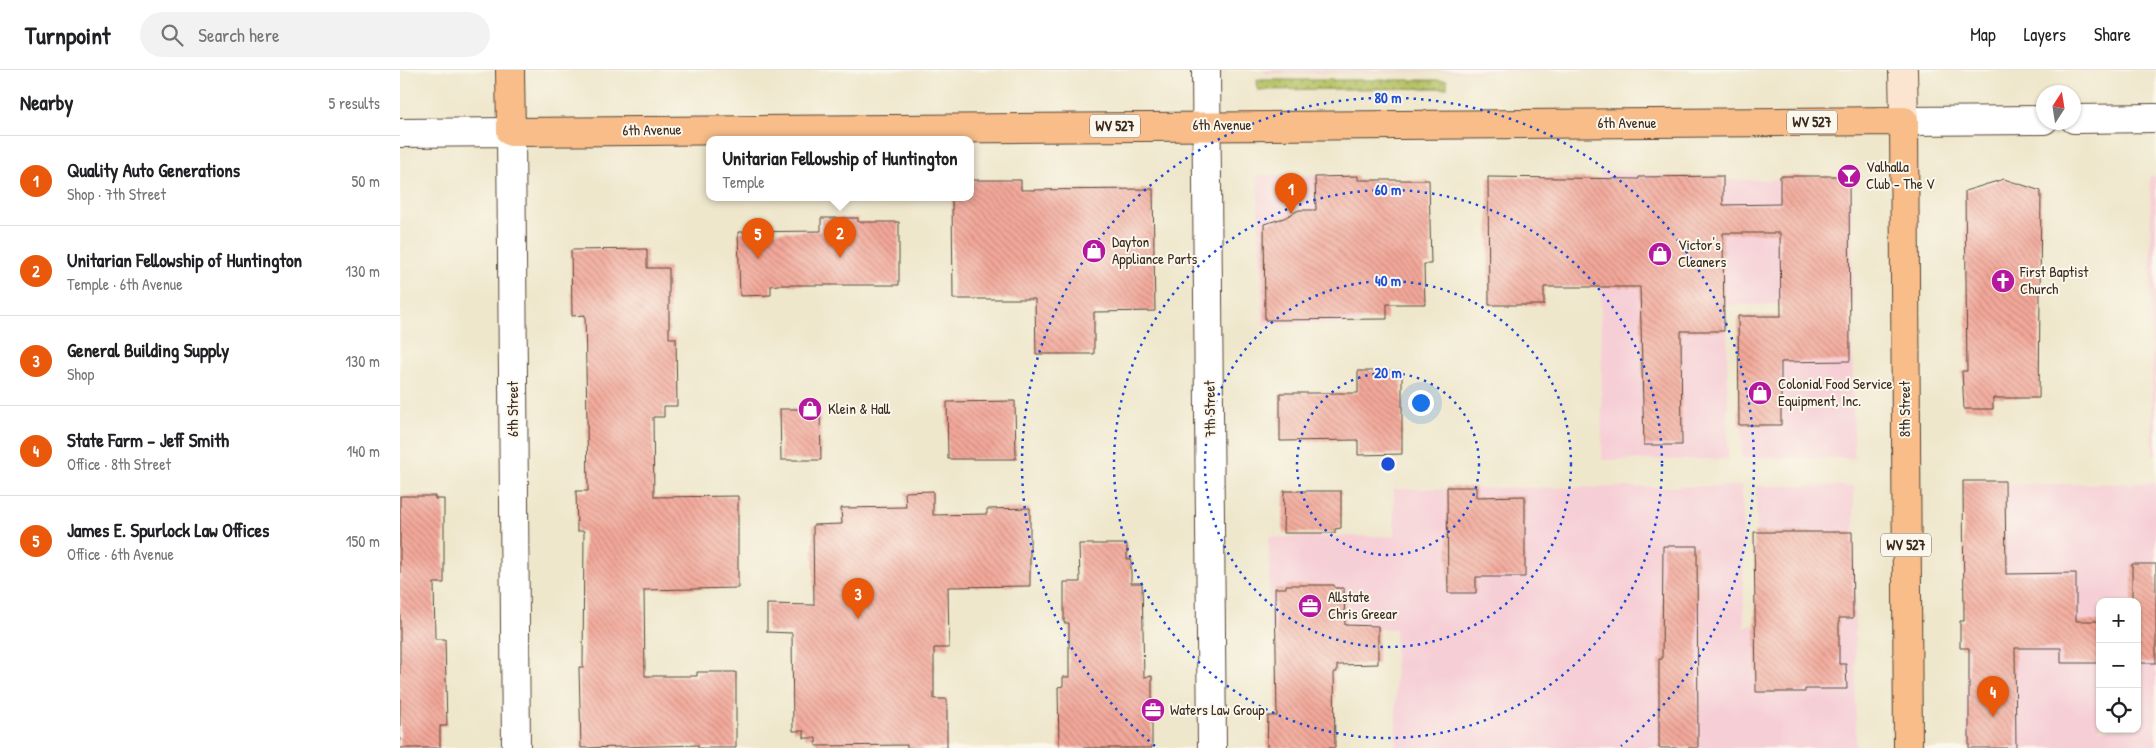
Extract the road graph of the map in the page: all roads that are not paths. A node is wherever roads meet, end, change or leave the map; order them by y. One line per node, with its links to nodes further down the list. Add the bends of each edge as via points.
1 (510, 70): 9 (main road, 6th Street)
2 (1206, 70): 8 (street, 7th Street)
3 (1903, 70): 7 (main road, 8th Street)
4 (2156, 118): 5 (street)
5 (2081, 119)
6 (2036, 120): 7 (street, 6th Avenue)
7 (1904, 121): 8 (main road, 6th Avenue / WV 527); 13 (main road, 8th Street / WV 527)
8 (1206, 125): 9 (main road, 6th Avenue / WV 527); 12 (street, 7th Street)
9 (511, 132): 10 (street, 6th Avenue); 11 (street, 6th Street)
10 (400, 133)
11 (516, 748)
12 (1212, 748)
13 (1908, 748)

